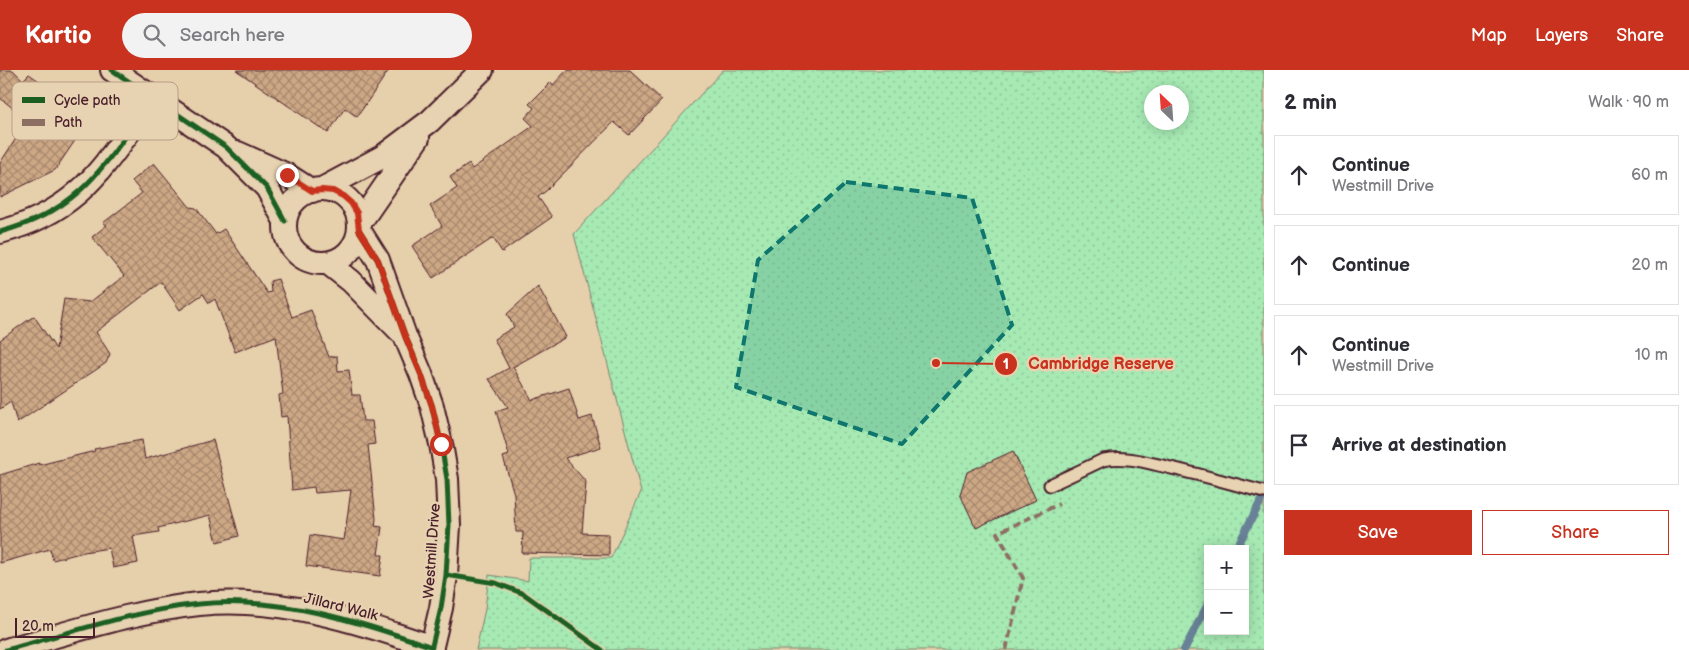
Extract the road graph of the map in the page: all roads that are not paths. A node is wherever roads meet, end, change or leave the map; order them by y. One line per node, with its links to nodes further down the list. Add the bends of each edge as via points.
1 (112, 70): 3 (street)
2 (482, 70): 5 (street)
3 (130, 82)
4 (178, 114): 7 (street)
5 (430, 121): 8 (street, via 382,157); 10 (street)
6 (123, 140): 11 (street, via 100,172 70,201 29,224)
7 (226, 147): 8 (street); 9 (street, via 267,188)
8 (317, 190): 9 (street, via 302,195 294,202); 10 (street, via 338,194 351,203 357,213)
9 (285, 221): 12 (street, via 287,238 296,253 316,263)
10 (359, 227): 12 (street, via 356,242 349,252); 13 (street, Westmill Drive, via 378,260)
11 (0, 232)
12 (328, 263): 13 (street, Westmill Drive, via 351,281)
13 (405, 336): 16 (street, Westmill Drive, via 432,406 447,479 446,575)
14 (1050, 485): 15 (lane, via 1103,460 1118,458 1156,464)
15 (1264, 492)
16 (432, 648): 17 (street, Jillard Walk, via 328,615 290,607 228,603 151,612)
17 (6, 650)

